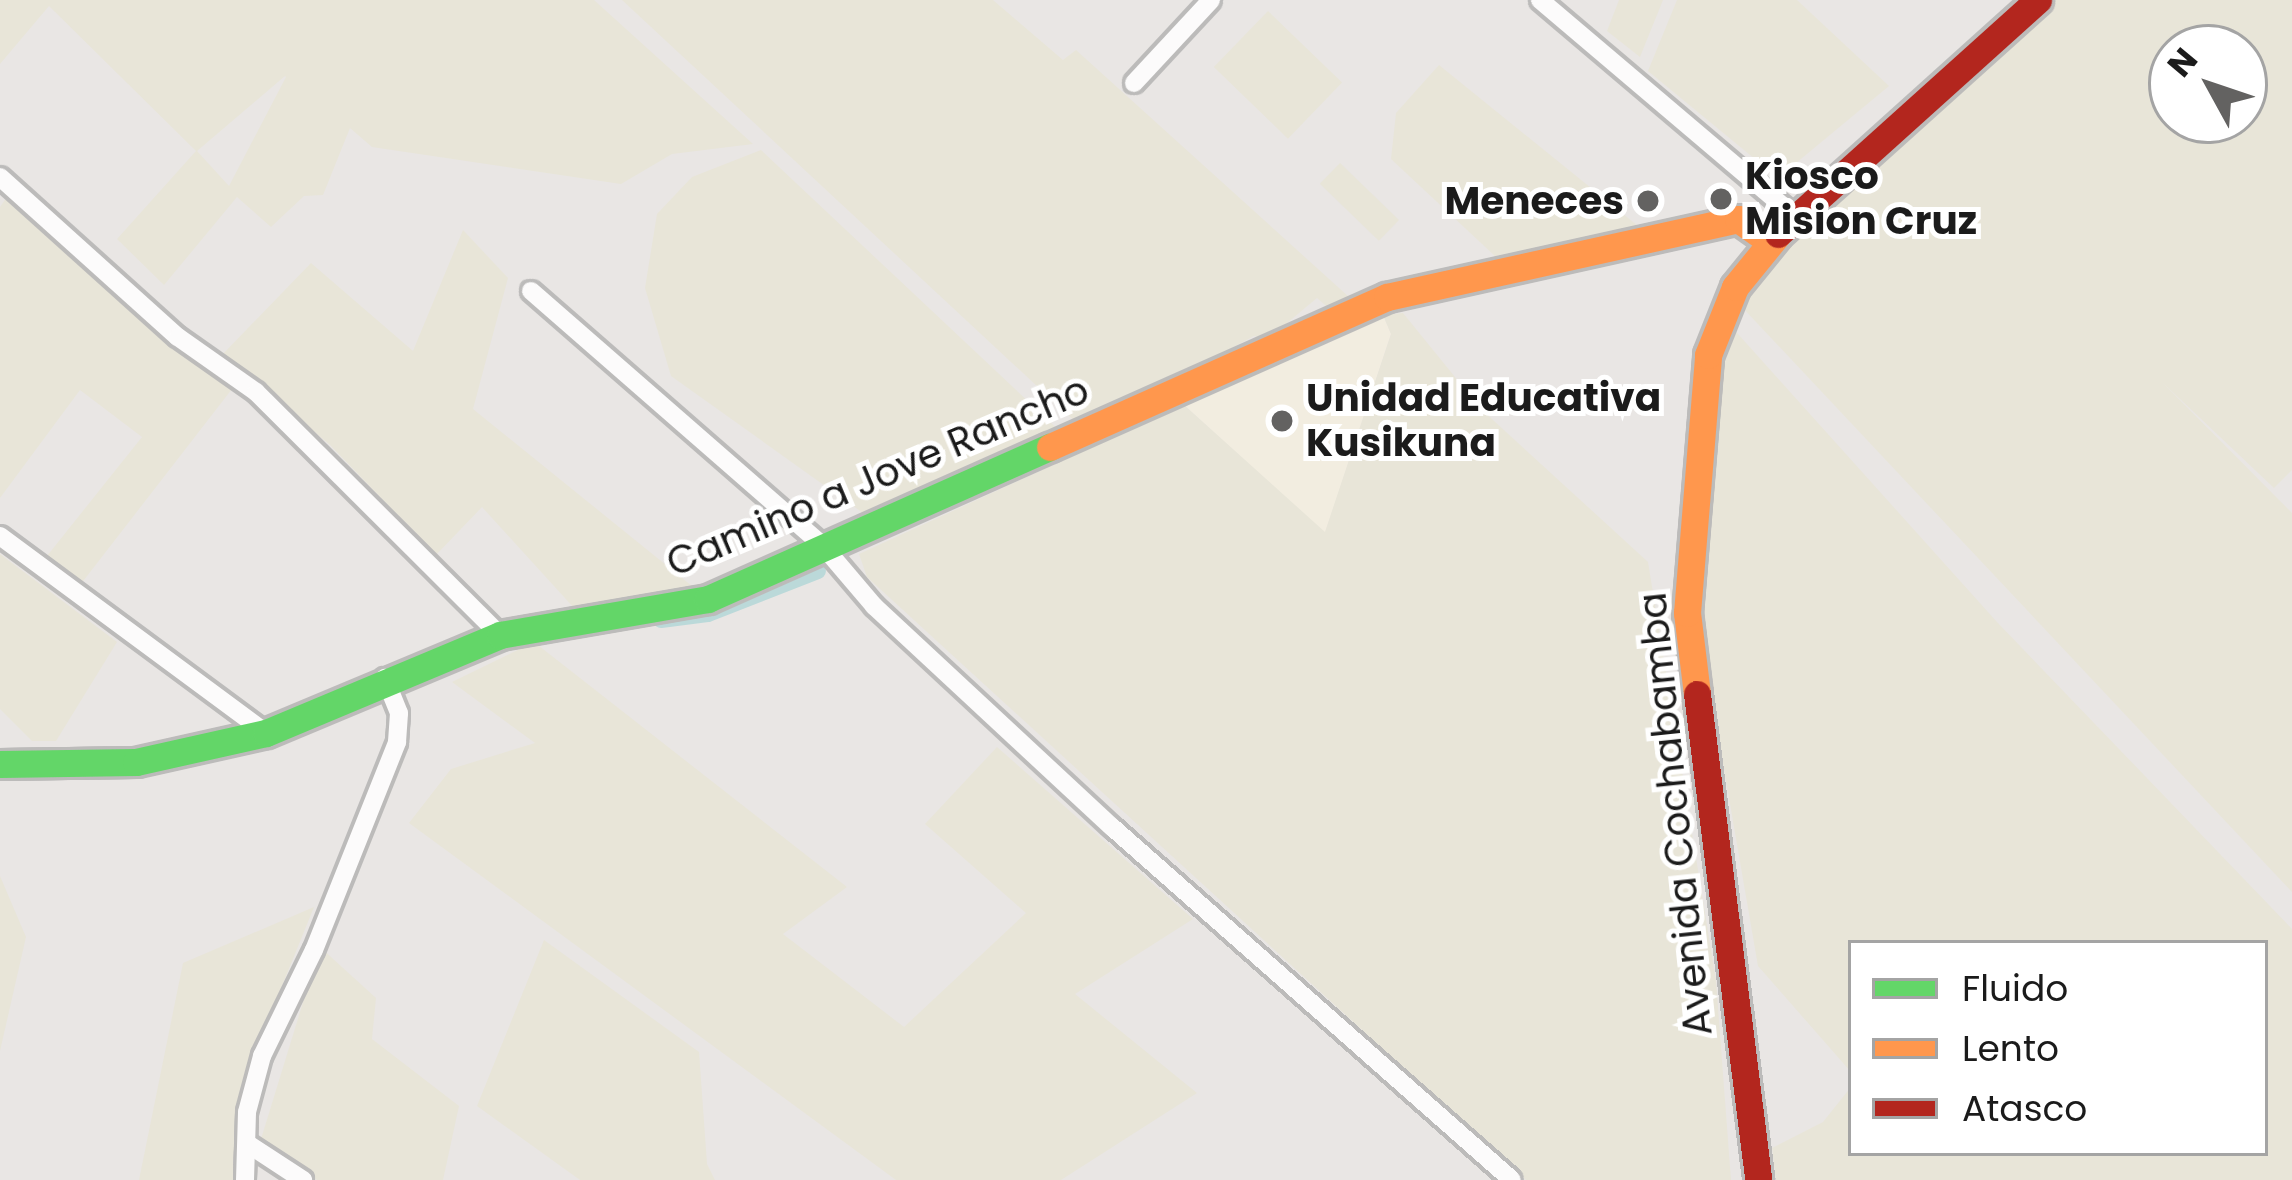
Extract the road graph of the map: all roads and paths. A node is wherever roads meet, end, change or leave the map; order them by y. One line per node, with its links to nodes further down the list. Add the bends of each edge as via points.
1 (1211, 0): 5 (street)
2 (1540, 0): 7 (street)
3 (2009, 0): 7 (main road, Avenida Cochabamba)
4 (2038, 0): 7 (main road, Avenida Cochabamba)
5 (1134, 83)
6 (0, 177): 12 (street, via 178,337 256,392)
7 (1789, 210): 8 (main road, Avenida Cochabamba)
8 (1764, 236): 11 (main road, Camino a Jove Rancho, via 1738,219 1387,297); 20 (main road, Avenida Cochabamba, via 1709,299 1691,343 1666,585); 21 (main road, Avenida Cochabamba, via 1708,355 1687,580)
9 (531, 291): 11 (street)
10 (0, 536): 14 (street)
11 (823, 546): 12 (main road, Camino a Jove Rancho, via 708,599); 19 (street, via 874,606 1112,827)
12 (500, 634): 13 (main road, Camino a Jove Rancho)
13 (385, 678): 14 (main road, Camino a Jove Rancho); 16 (street, via 399,713 397,742 314,950 262,1055)
14 (266, 734): 15 (main road, Camino a Jove Rancho, via 136,762)
15 (0, 764)
16 (248, 1144): 17 (street); 18 (street)
17 (245, 1180)
18 (303, 1180)
19 (1512, 1180)
20 (1740, 1180)
21 (1758, 1180)

